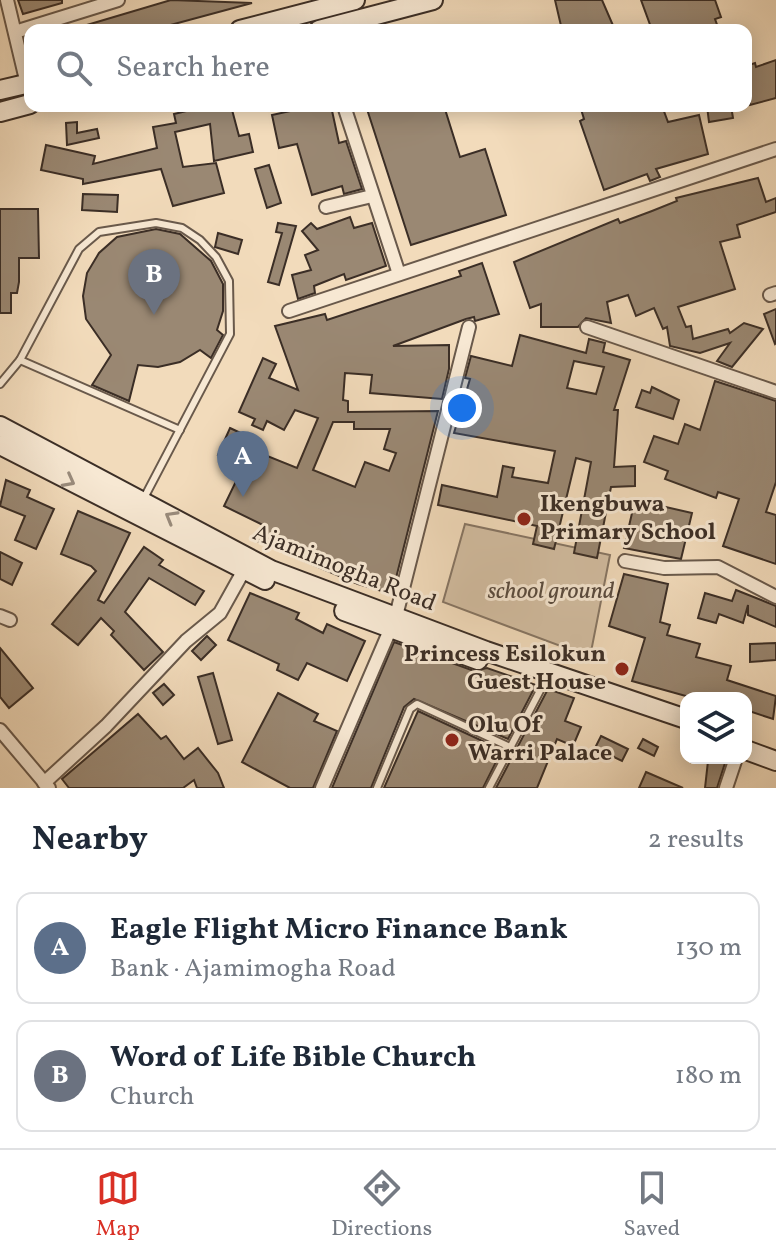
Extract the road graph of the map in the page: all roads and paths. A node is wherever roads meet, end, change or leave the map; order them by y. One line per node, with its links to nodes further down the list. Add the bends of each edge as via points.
1 (7, 0): 9 (street)
2 (118, 0): 5 (street)
3 (355, 0): 6 (main road)
4 (433, 0): 7 (main road)
5 (41, 24)
6 (263, 24)
7 (343, 24)
8 (24, 29): 9 (street)
9 (15, 32): 10 (street)
10 (24, 67)
11 (24, 84): 12 (main road)
12 (0, 90)
13 (24, 106): 14 (main road)
14 (0, 112)
15 (346, 112): 17 (street)
16 (776, 149): 19 (street)
17 (372, 196): 18 (street); 19 (street)
18 (326, 207)
19 (399, 274): 20 (street)
20 (289, 311)
21 (469, 327): 33 (street)
22 (587, 327): 25 (street)
23 (20, 360): 24 (lane); 27 (lane); 27 (lane, via 79,249 99,232 156,223 182,228 216,257 229,281 231,306 225,349)
24 (0, 384)
25 (776, 392)
26 (0, 426): 29 (main road, Ajamimogha Road)
27 (180, 430): 29 (lane)
28 (0, 445): 31 (main road, Ajamimogha Road, one-way to 31)
29 (143, 501): 33 (main road, Ajamimogha Road, one-way to 29, via 271,570)
30 (625, 561): 32 (street, via 664,568 718,567)
31 (244, 570): 33 (main road, Ajamimogha Road); 44 (street, via 220,613)
32 (776, 597)
33 (392, 622): 34 (main road, Ajamimogha Road); 35 (main road, Ajamimogha Road); 45 (street)
34 (544, 683): 36 (main road, Ajamimogha Road); 39 (lane)
35 (680, 717)
36 (680, 728)
37 (0, 730): 44 (street)
38 (752, 741): 40 (main road)
39 (510, 747): 46 (lane, via 417,704 410,709); 47 (lane)
40 (776, 748)
41 (752, 752): 42 (main road)
42 (776, 761)
43 (734, 764): 48 (street)
44 (46, 785)
45 (322, 788)
46 (377, 788)
47 (489, 788)
48 (726, 788)

